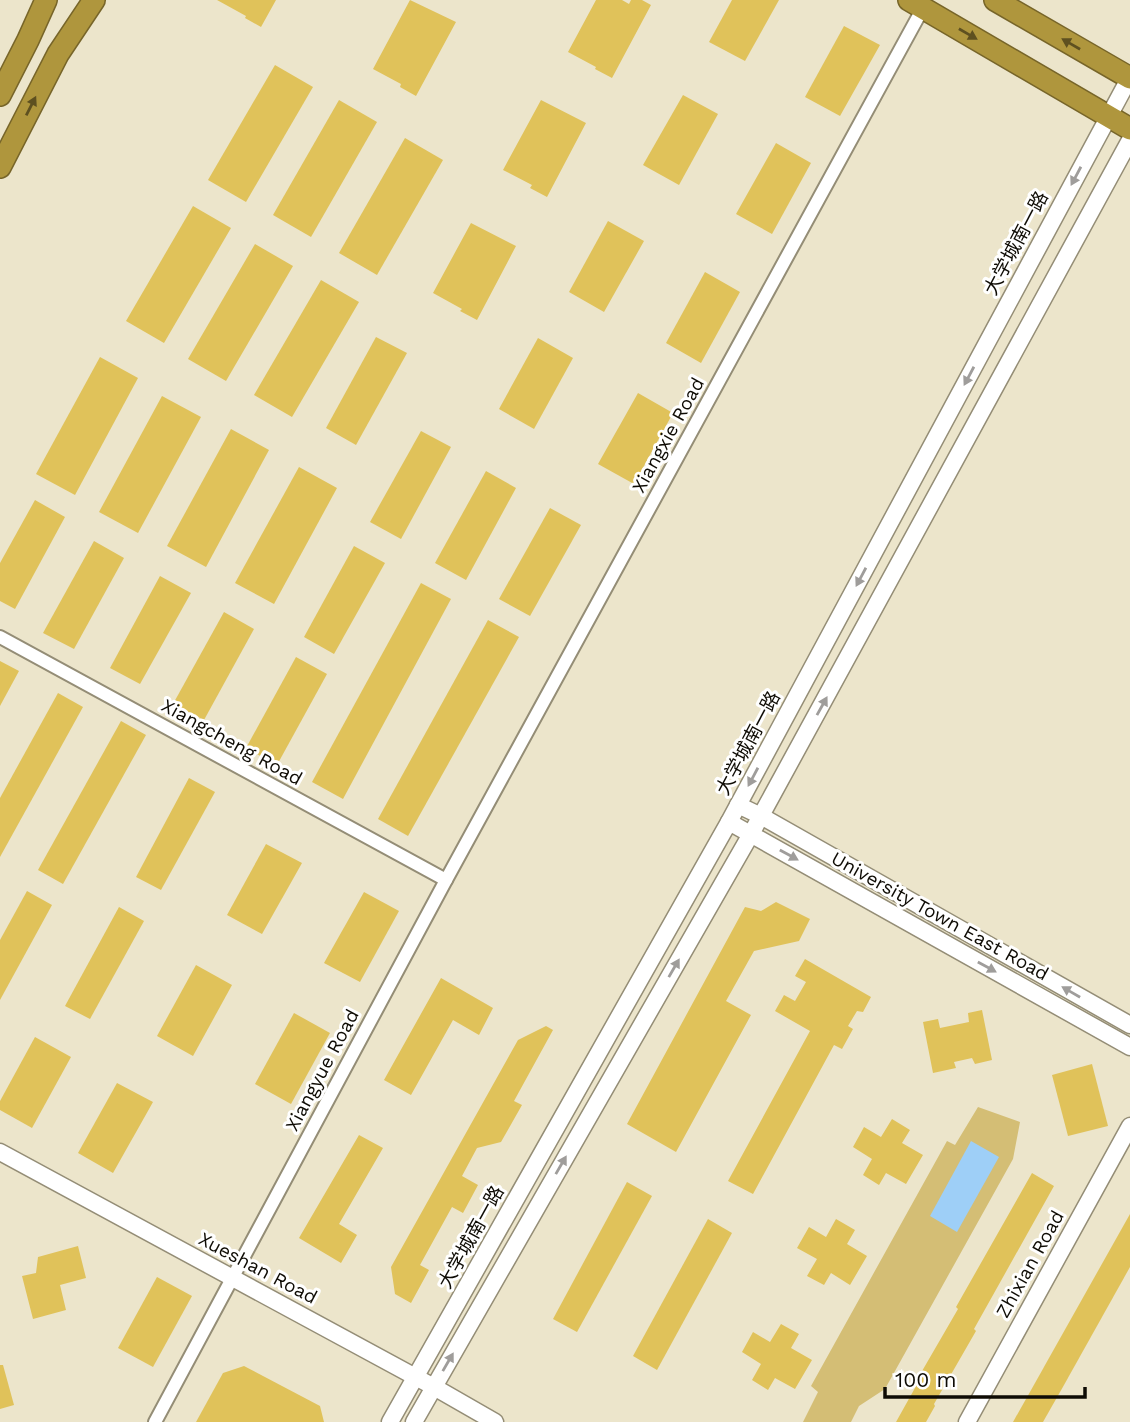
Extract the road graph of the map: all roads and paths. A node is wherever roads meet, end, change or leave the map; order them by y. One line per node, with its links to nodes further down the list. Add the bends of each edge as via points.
1 (46, 0): 6 (highway)
2 (94, 0): 10 (highway, one-way to 2, via 58,54)
3 (995, 0): 5 (highway, one-way to 3)
4 (916, 4): 7 (highway, one-way to 7); 16 (street, Xiangxie Road)
5 (1130, 77): 7 (main road, 大学城南一路)
6 (0, 95)
7 (1109, 116): 8 (highway); 12 (main road, 大学城南一路, one-way to 12)
8 (1130, 129)
9 (1130, 140): 13 (main road, one-way to 9)
10 (0, 167)
11 (0, 637): 16 (street, Xiangcheng Road)
12 (738, 805): 13 (main road, University Town East Road); 14 (main road, 大学城南一路)
13 (761, 816): 15 (main road); 17 (main road, University Town East Road, one-way to 13)
14 (729, 822): 15 (main road, University Town East Road); 22 (main road, 大学城南一路)
15 (751, 834): 18 (main road, University Town East Road, one-way to 18); 23 (main road, one-way to 15)
16 (446, 880): 21 (street, Xiangyue Road)
17 (1130, 1025)
18 (1130, 1048)
19 (1130, 1126): 28 (main road, Zhixian Road)
20 (0, 1152): 21 (main road, Xueshan Road)
21 (232, 1278): 22 (main road, Xueshan Road); 24 (street, Xiangyue Road)
22 (416, 1377): 23 (main road, Xueshan Road); 25 (main road, 大学城南一路)
23 (434, 1387): 26 (main road); 27 (main road, Xueshan Road)
24 (155, 1422)
25 (390, 1422)
26 (414, 1422)
27 (495, 1422)
28 (967, 1422)

